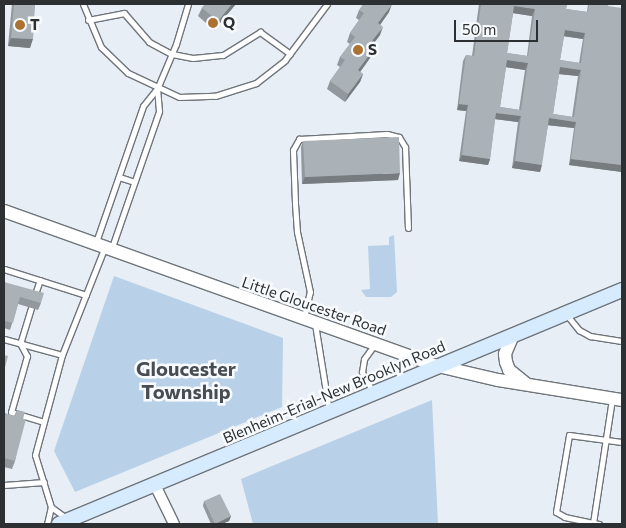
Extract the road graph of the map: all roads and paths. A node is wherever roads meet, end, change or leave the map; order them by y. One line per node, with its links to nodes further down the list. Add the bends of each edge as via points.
1 (83, 4): 4 (lane)
2 (188, 4): 5 (lane)
3 (327, 4): 6 (lane)
4 (88, 20): 5 (lane, via 124,13 148,42); 7 (lane, via 102,47 128,73)
5 (172, 54): 6 (lane, via 193,58 223,55 260,32); 7 (lane)
6 (290, 54): 7 (lane, via 256,83 214,96 179,97)
7 (157, 88): 8 (lane, via 144,106); 9 (lane, via 159,111)
8 (118, 177): 9 (lane); 12 (lane)
9 (134, 182): 12 (lane)
10 (4, 211): 12 (street, Little Gloucester Road)
11 (408, 228): 20 (lane, via 405,147 399,137 387,134 299,139 293,150 296,222 310,292)
12 (103, 247): 16 (lane); 20 (street, Little Gloucester Road)
13 (4, 268): 14 (lane)
14 (40, 280): 16 (lane); 17 (lane)
15 (622, 290): 19 (main road, Blenheim-Erial-New Brooklyn Road)
16 (86, 295): 26 (lane)
17 (34, 297)
18 (31, 308): 24 (lane)
19 (566, 313): 21 (main road, Blenheim-Erial-New Brooklyn Road); 23 (lane, via 579,330 590,336)
20 (309, 322): 25 (street, Little Gloucester Road); 31 (lane)
21 (512, 335): 27 (main road, Blenheim-Erial-New Brooklyn Road); 28 (street, via 505,354 506,362 509,370)
22 (4, 339): 24 (lane)
23 (622, 341)
24 (20, 343): 26 (lane); 32 (lane, via 27,356 11,412)
25 (375, 344): 27 (street, Little Gloucester Road); 29 (lane, via 364,359 362,372)
26 (62, 355): 32 (lane)
27 (438, 366): 28 (street, Little Gloucester Road); 29 (main road, Blenheim-Erial-New Brooklyn Road)
28 (527, 384): 30 (street, Little Gloucester Road)
29 (374, 393): 31 (main road, Blenheim-Erial-New Brooklyn Road)
30 (617, 399): 33 (lane)
31 (329, 411): 36 (main road, Blenheim-Erial-New Brooklyn Road)
32 (44, 422): 35 (lane, via 35,455)
33 (606, 439): 34 (lane); 40 (lane); 40 (lane, via 569,435 556,512)
34 (622, 442)
35 (44, 482): 37 (lane); 38 (lane)
36 (155, 485): 39 (main road, Blenheim-Erial-New Brooklyn Road); 42 (street)
37 (4, 486)
38 (51, 507): 39 (lane); 41 (lane)
39 (64, 522)
40 (592, 523): 43 (lane)
41 (47, 524)
42 (174, 524)
43 (599, 524)

